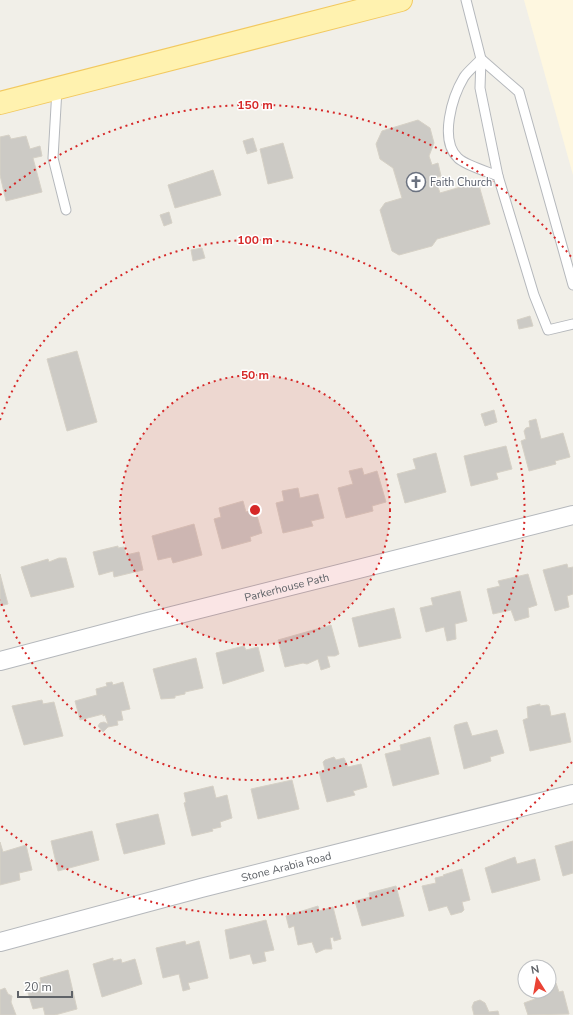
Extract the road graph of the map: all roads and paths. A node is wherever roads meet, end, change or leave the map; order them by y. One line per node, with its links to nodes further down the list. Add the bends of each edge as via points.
1 (401, 0): 4 (main road)
2 (466, 0): 3 (lane)
3 (481, 59): 6 (lane, via 480,88); 6 (lane, via 465,77 454,100 448,136 450,146 459,159); 8 (lane, via 519,92)
4 (57, 89): 5 (main road); 7 (lane, via 53,158)
5 (0, 103)
6 (498, 176): 9 (lane, via 534,295 548,330)
7 (66, 210)
8 (573, 285)
9 (573, 324)
10 (573, 515): 11 (street, Parkerhouse Path)
11 (0, 661)
12 (573, 794): 13 (street, Stone Arabia Road, via 201,888)
13 (0, 942)

